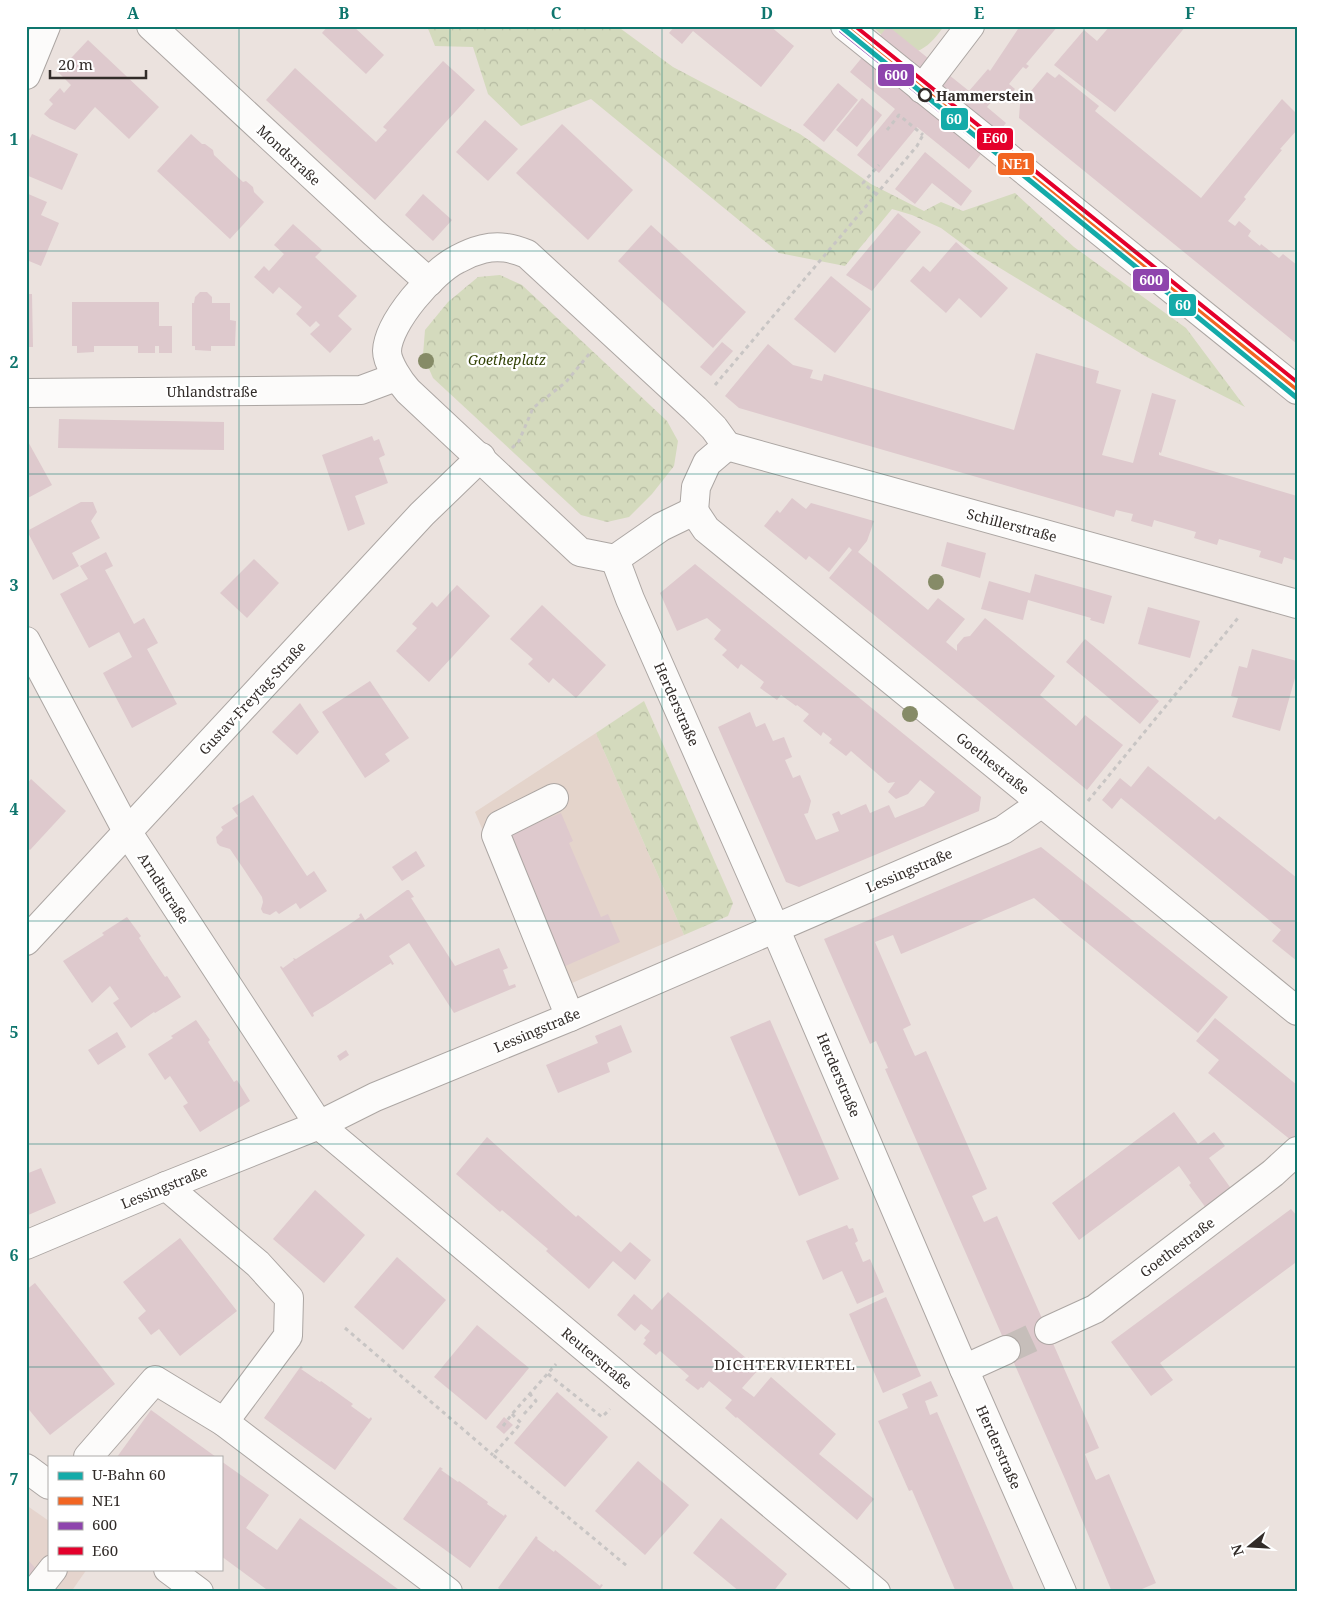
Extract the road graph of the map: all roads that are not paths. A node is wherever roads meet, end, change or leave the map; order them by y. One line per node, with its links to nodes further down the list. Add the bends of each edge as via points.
1 (46, 26): 5 (street)
2 (151, 26): 7 (street, Mondstraße)
3 (845, 26): 6 (street)
4 (970, 26): 6 (street)
5 (26, 75)
6 (922, 89): 9 (street)
7 (429, 282): 8 (street, via 409,304 392,333 387,352); 11 (street, via 457,259 483,249 508,247 527,254 695,409)
8 (396, 377): 10 (street, Uhlandstraße, via 361,390); 12 (street)
9 (1297, 390)
10 (26, 393)
11 (727, 446): 13 (street, via 708,463 696,487); 15 (street, Schillerstraße)
12 (486, 463): 14 (street, via 580,552); 19 (street, Gustav-Freytag-Straße, via 422,514)
13 (694, 510): 14 (street, via 661,527); 18 (street, Goethestraße, via 706,529)
14 (615, 559): 20 (street, Herderstraße)
15 (1297, 604)
16 (26, 641): 19 (street, Arndtstraße)
17 (554, 798): 23 (street, via 500,825 496,835)
18 (1042, 803): 20 (street, Lessingstraße, via 1003,830); 22 (street, Goethestraße)
19 (128, 833): 21 (street, Gustav-Freytag-Straße); 24 (street, Arndtstraße)
20 (775, 928): 23 (street, Lessingstraße); 30 (street, Herderstraße)
21 (26, 941)
22 (1297, 1011)
23 (570, 1017): 24 (street, Lessingstraße, via 375,1097)
24 (318, 1125): 26 (street, Lessingstraße); 40 (street, Reuterstraße)
25 (1297, 1151): 28 (street, Goethestraße, via 1273,1173 1094,1309)
26 (166, 1186): 27 (street, Lessingstraße); 31 (street, via 258,1264 289,1298 288,1336)
27 (26, 1245)
28 (1049, 1330)
29 (1006, 1350): 30 (street)
30 (964, 1369): 41 (street, Herderstraße)
31 (224, 1422): 32 (street, via 155,1380); 39 (street)
32 (89, 1456)
33 (26, 1468): 34 (street)
34 (48, 1484)
35 (52, 1570): 37 (street)
36 (169, 1570): 38 (street)
37 (35, 1592)
38 (199, 1592)
39 (448, 1592)
40 (876, 1592)
41 (1062, 1592)

